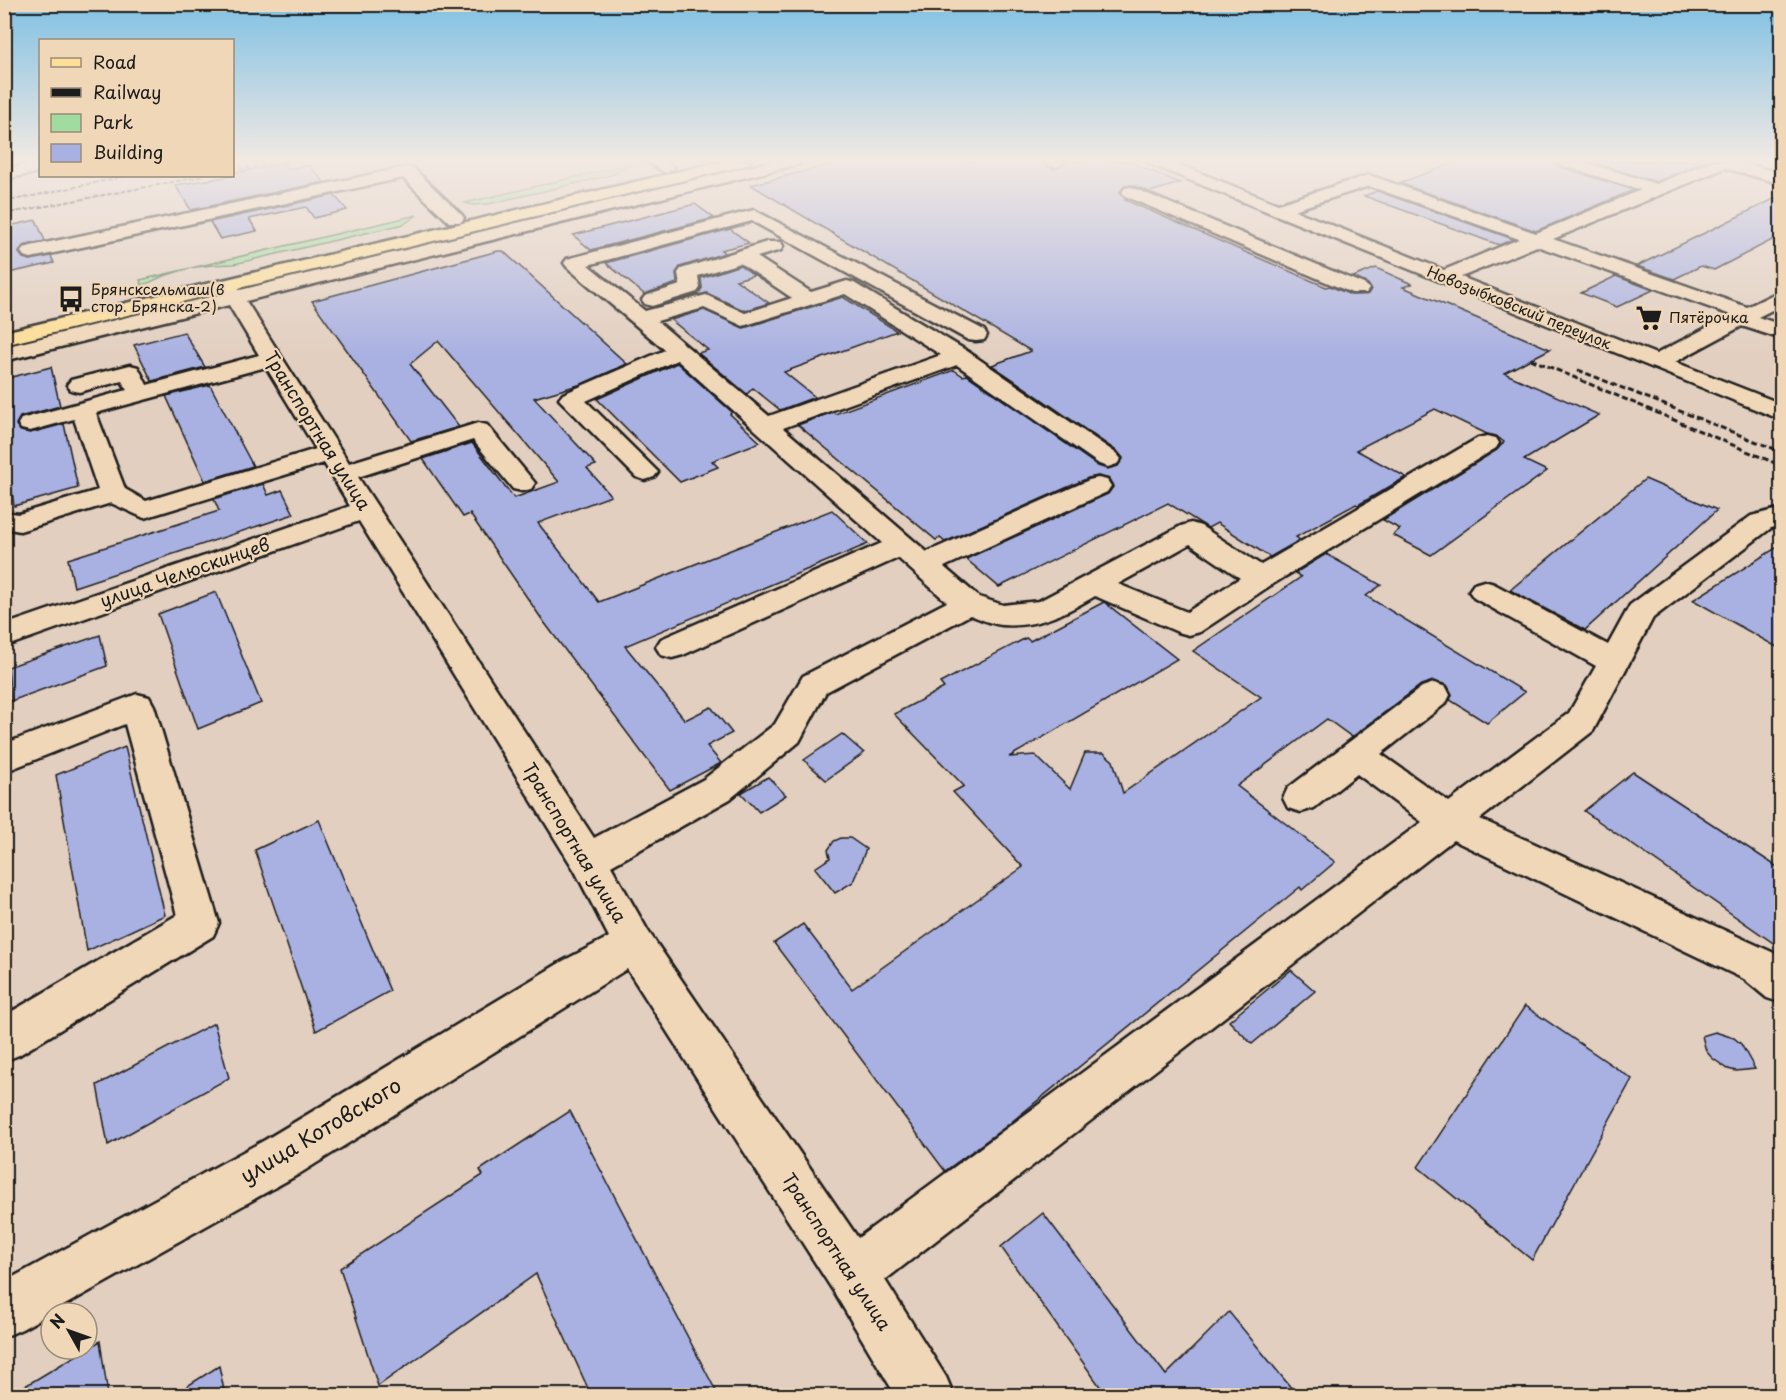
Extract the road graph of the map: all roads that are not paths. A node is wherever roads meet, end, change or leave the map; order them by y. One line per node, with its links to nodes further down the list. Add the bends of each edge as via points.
1 (151, 226): 14 (street)
2 (427, 226): 17 (main road)
3 (474, 226): 17 (street)
4 (692, 226): 21 (street, via 574,263)
5 (775, 226): 24 (street)
6 (1211, 226): 12 (street)
7 (1293, 226): 12 (street)
8 (1317, 226): 16 (street, Новозыбковский переулок)
9 (1531, 226): 11 (street)
10 (1569, 226): 11 (street)
11 (1540, 229): 16 (street); 20 (street)
12 (1248, 242): 18 (street)
13 (774, 246): 15 (street)
14 (31, 252)
15 (742, 256): 19 (street); 21 (street, via 688,273 690,288)
16 (1444, 277): 30 (street, Новозыбковский переулок)
17 (227, 286): 22 (main road); 25 (main road); 27 (street); 29 (street, Транспортная улица)
18 (1359, 289)
19 (808, 299): 21 (street, via 743,320 706,301); 28 (street, via 847,286)
20 (1763, 309): 23 (street); 30 (street)
21 (634, 313): 26 (street)
22 (4, 324)
23 (1782, 333)
24 (976, 335)
25 (4, 339)
26 (680, 351): 34 (street); 38 (street, via 571,399)
27 (4, 354)
28 (959, 356): 34 (street); 36 (street)
29 (272, 357): 31 (street, via 140,394); 37 (street, Транспортная улица)
30 (1657, 363): 32 (street, Новозыбковский переулок)
31 (81, 397): 33 (street); 41 (street)
32 (1782, 413)
33 (30, 424)
34 (765, 426): 45 (street)
35 (1487, 443): 47 (street)
36 (1108, 459)
37 (337, 463): 39 (street, via 478,430); 41 (street, via 144,510); 42 (street, Транспортная улица)
38 (645, 472)
39 (522, 483)
40 (1098, 486): 46 (street)
41 (113, 494): 44 (street, via 20,523)
42 (366, 510): 51 (street, улица Челюскинцев); 59 (street, Транспортная улица)
43 (1782, 516): 53 (street, via 1761,522 1641,612)
44 (4, 520)
45 (900, 546): 46 (street); 52 (street)
46 (923, 565): 50 (street)
47 (1261, 578): 48 (street, via 1189,625); 48 (street, via 1191,532)
48 (1094, 584): 50 (street, via 1045,611 1002,615)
49 (1484, 591): 53 (street)
50 (968, 604): 59 (street, via 814,684 787,733 717,789)
51 (4, 636)
52 (672, 647)
53 (1614, 662): 58 (street, via 1581,722)
54 (1434, 695): 55 (street)
55 (1356, 755): 57 (street); 58 (street)
56 (4, 759): 62 (street, via 137,706 199,923)
57 (1301, 798)
58 (1449, 821): 61 (street, via 1759,966); 63 (street)
59 (588, 860): 60 (street, Транспортная улица)
60 (634, 944): 63 (street, Транспортная улица); 64 (street, улица Котовского, via 282,1156)
61 (1782, 984)
62 (4, 1040)
63 (852, 1274): 65 (street, Транспортная улица)
64 (4, 1311)
65 (927, 1395)

